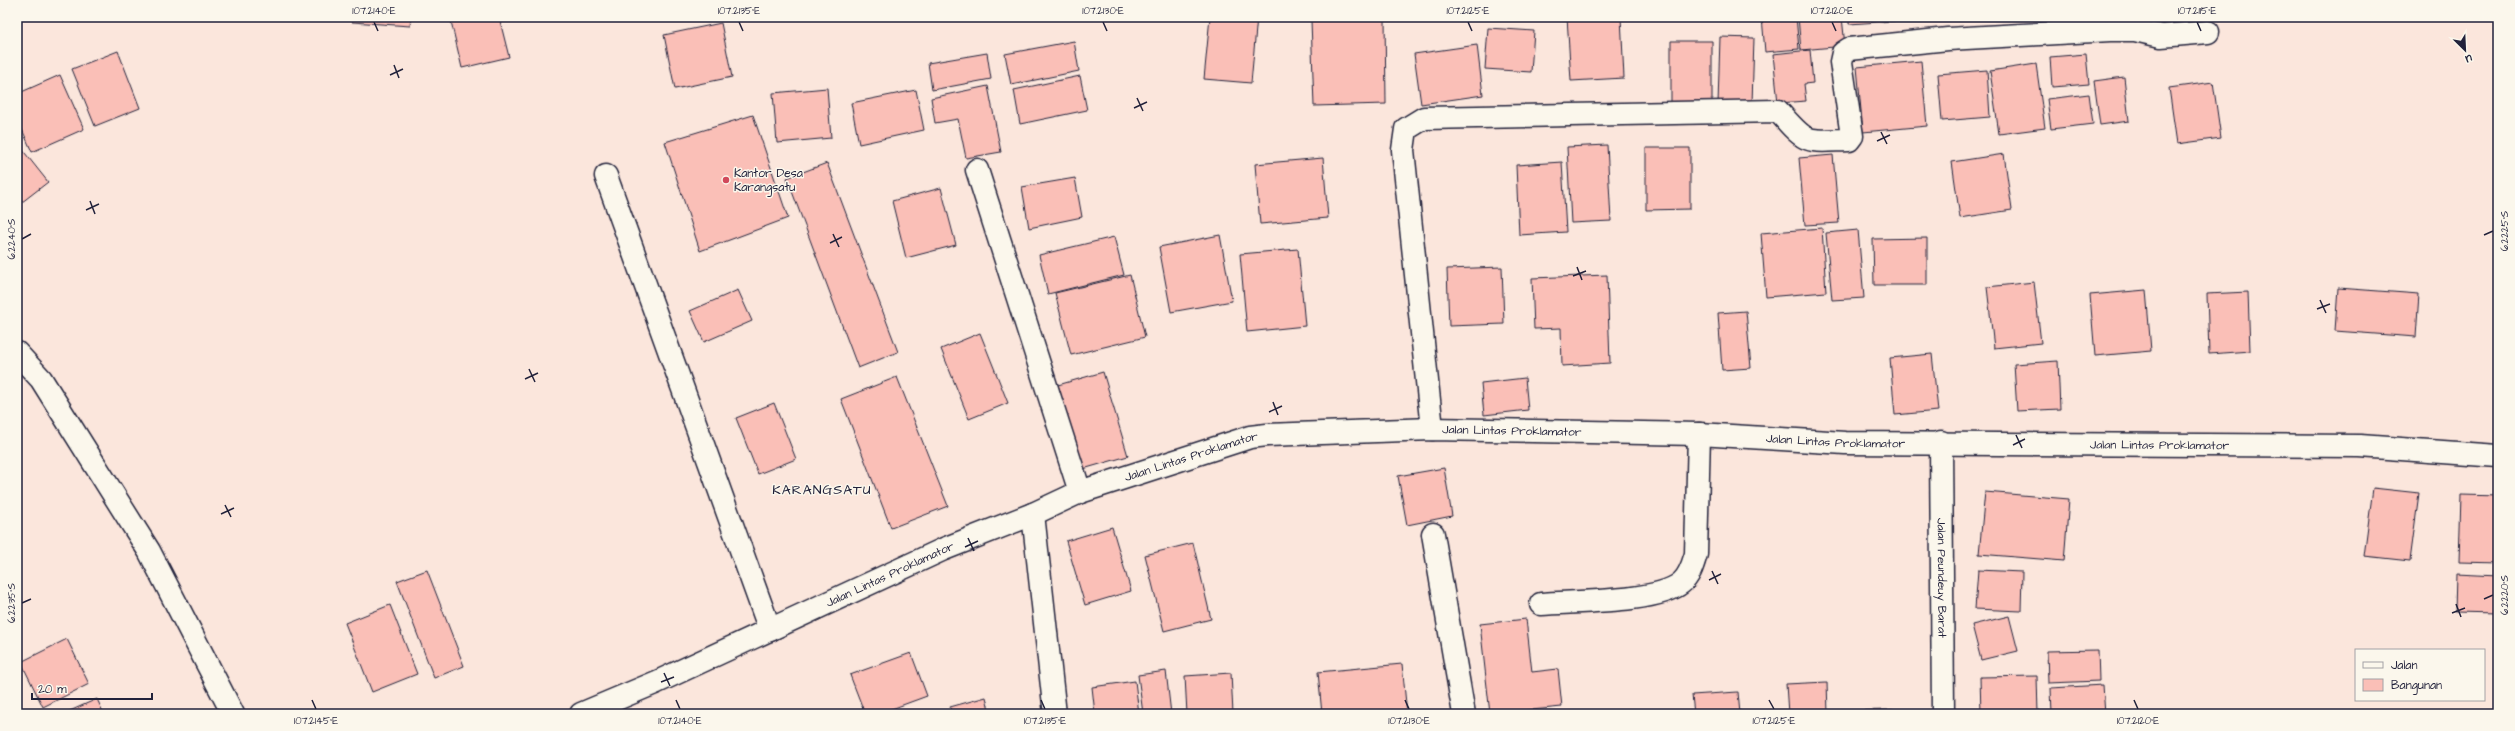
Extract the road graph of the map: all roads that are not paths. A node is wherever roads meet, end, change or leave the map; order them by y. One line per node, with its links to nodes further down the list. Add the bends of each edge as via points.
1 (2208, 32): 5 (street, via 2161,36 2135,30 2110,30 1948,39 1849,49 1843,53 1841,62 1852,136 1849,140 1810,141 1800,135 1778,111 1424,118 1413,122 1406,129 1403,150)
2 (978, 170): 9 (street)
3 (606, 176): 13 (street)
4 (17, 353): 14 (street, via 41,379 149,551)
5 (1432, 429): 6 (street, Jalan Lintas Proklamator); 9 (street, Jalan Lintas Proklamator, via 1250,437)
6 (1699, 434): 7 (street, Jalan Lintas Proklamator, via 1845,443); 12 (street, via 1696,554 1691,570 1681,583 1667,591 1646,596)
7 (1941, 442): 8 (street, Jalan Lintas Proklamator, via 2360,446); 18 (street, Jalan Peundeuy Barat)
8 (2498, 456)
9 (1080, 492): 10 (street, Jalan Lintas Proklamator)
10 (1033, 514): 13 (street, Jalan Lintas Proklamator, via 944,549); 16 (street)
11 (1433, 534): 17 (street)
12 (1542, 604)
13 (770, 630): 15 (street, Jalan Lintas Proklamator)
14 (233, 714)
15 (581, 714)
16 (1055, 714)
17 (1464, 714)
18 (1942, 714)

